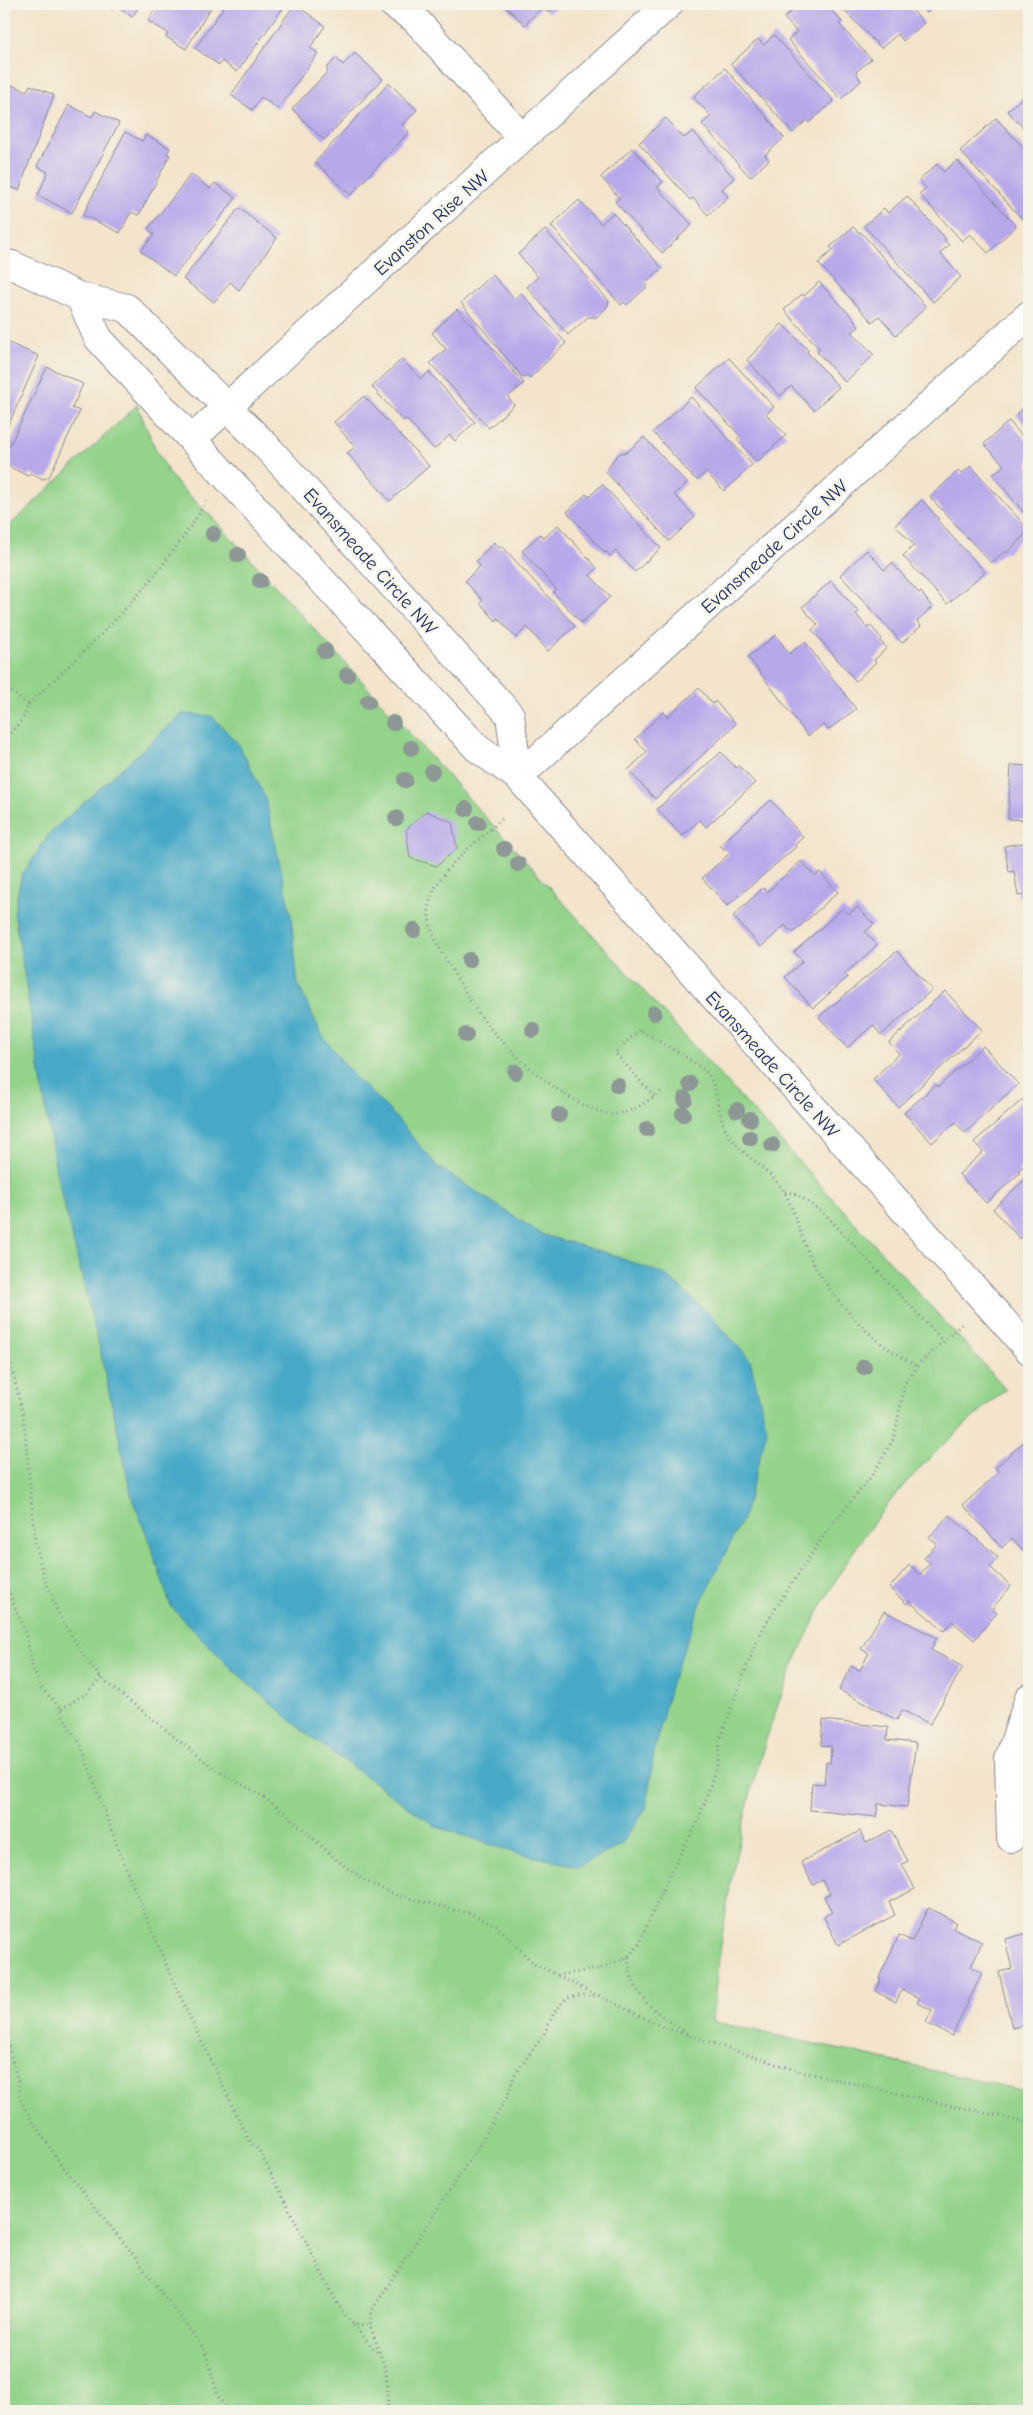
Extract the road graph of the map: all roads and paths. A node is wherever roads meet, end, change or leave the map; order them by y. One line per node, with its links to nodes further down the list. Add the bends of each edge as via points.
1 (393, 4): 3 (street, via 415,19)
2 (669, 4): 3 (street, Evanston Rise NW)
3 (522, 138): 7 (street, Evanston Rise NW)
4 (4, 264): 5 (street, Evansmeade Circle NW)
5 (80, 296): 7 (street, Evansmeade Circle NW, via 127,308); 8 (street, Evansmeade Circle NW, via 98,338)
6 (1029, 315): 13 (street, Evansmeade Circle NW)
7 (228, 406): 8 (street, Evanston Rise NW); 13 (street, Evansmeade Circle NW, via 510,715)
8 (192, 439): 13 (street, Evansmeade Circle NW, via 477,748)
9 (206, 500): 11 (path, via 195,524 149,584)
10 (4, 685): 11 (path)
11 (28, 705): 12 (path, via 24,717)
12 (4, 741)
13 (518, 777): 21 (street, Evansmeade Circle NW)
14 (502, 819): 16 (path, via 442,877 430,901 429,918 438,945 489,1027 546,1080 588,1108 611,1114 636,1108)
15 (664, 1089): 16 (path)
16 (654, 1096): 17 (path, via 615,1053 640,1030 658,1038 708,1074 728,1134)
17 (785, 1192): 20 (path, via 797,1194 827,1216); 22 (path, via 819,1276 881,1343)
18 (962, 1324): 20 (path)
19 (4, 1335): 24 (path, via 24,1420 35,1542 45,1580 59,1615)
20 (943, 1341): 22 (path)
21 (1029, 1350)
22 (917, 1366): 28 (path, via 905,1383 894,1438 874,1473 826,1532 755,1645 720,1740 716,1765 699,1819 670,1873 647,1930)
23 (4, 1580): 26 (path, via 25,1632 41,1688)
24 (101, 1678): 26 (path, via 87,1693); 29 (path, via 216,1770 284,1812 338,1861 367,1882 396,1895 472,1914 496,1925 534,1964)
25 (1029, 1698): 27 (street, via 1009,1759)
26 (61, 1710): 34 (path, via 86,1758 118,1849 196,2032 242,2126 259,2150 336,2301)
27 (1011, 1838)
28 (628, 1957): 29 (path, via 599,1969); 32 (path, via 630,1976 640,1996)
29 (558, 1976): 30 (path)
30 (601, 1996): 32 (path, via 663,2027); 35 (path, via 568,1997 556,2009 544,2034 514,2076 508,2095 481,2142 372,2310)
31 (4, 2032): 37 (path, via 20,2099 30,2117 60,2163 204,2350 218,2396)
32 (691, 2037): 33 (path, via 798,2071)
33 (1029, 2123)
34 (351, 2323): 35 (path, via 358,2327); 36 (path)
35 (370, 2325): 36 (path)
36 (380, 2354): 38 (path, via 386,2371)
37 (227, 2411)
38 (388, 2411)

